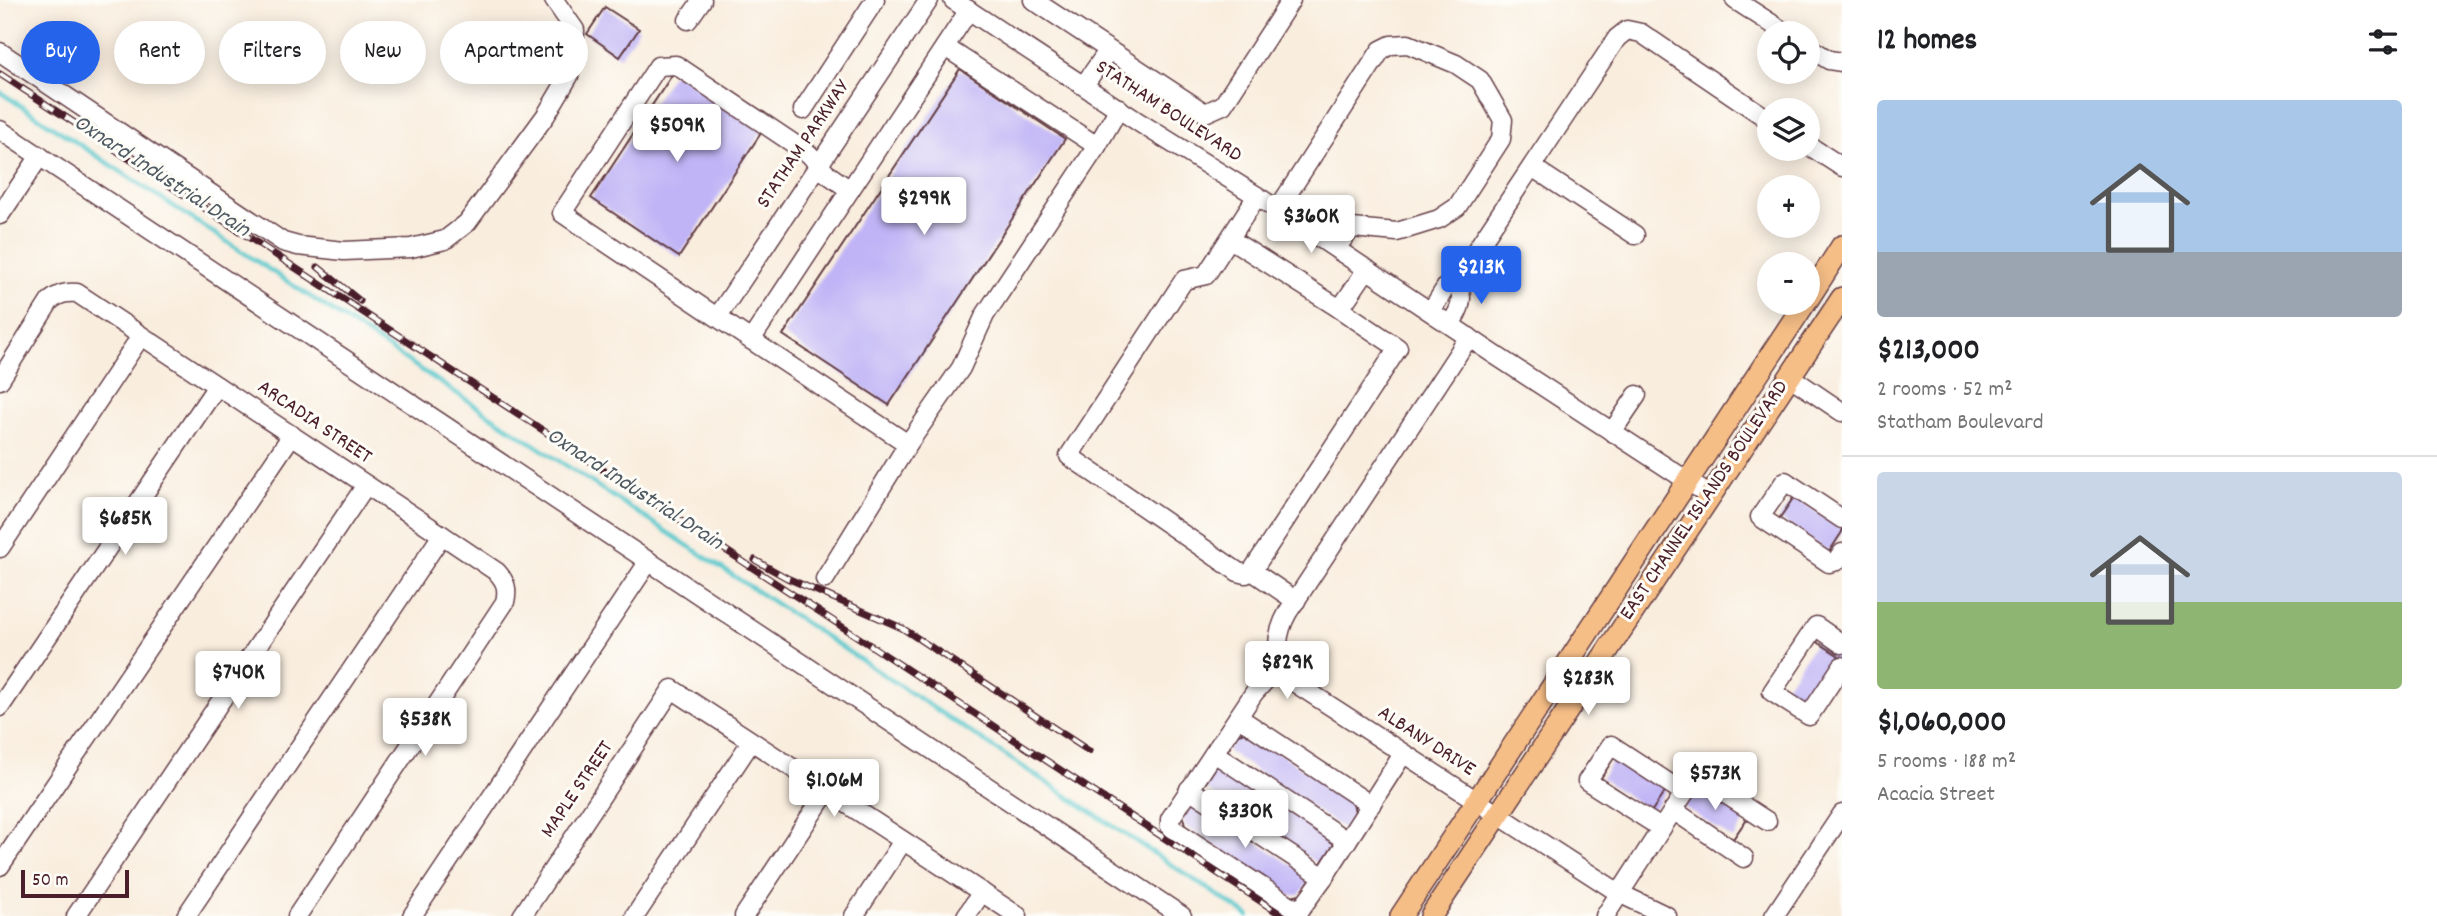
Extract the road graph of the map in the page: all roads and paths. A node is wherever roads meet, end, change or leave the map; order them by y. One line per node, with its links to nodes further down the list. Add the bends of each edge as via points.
1 (554, 0): 14 (street, via 575,30 569,76 467,223 445,240 411,248 344,251 283,242)
2 (702, 0): 10 (street)
3 (875, 0): 19 (street)
4 (929, 0): 25 (street, STATHAM PARKWAY)
5 (953, 0): 9 (street, STATHAM BOULEVARD)
6 (1033, 0): 13 (street)
7 (1291, 0): 13 (street, via 1223,105 1211,113 1199,111)
8 (1735, 0): 11 (street)
9 (969, 10): 12 (street); 17 (street, STATHAM BOULEVARD)
10 (688, 20)
11 (1767, 21)
12 (945, 47): 22 (street); 28 (street)
13 (1108, 51): 17 (street)
14 (0, 52)
15 (1820, 54): 16 (street)
16 (1842, 62)
17 (1084, 86): 18 (street, STATHAM BOULEVARD)
18 (1119, 108): 22 (street); 29 (street, STATHAM BOULEVARD)
19 (803, 110)
20 (1757, 112): 26 (street, via 1640,33 1627,30 1617,38)
21 (0, 130): 24 (street)
22 (1097, 146): 58 (street, via 985,315 961,368)
23 (1820, 153): 27 (street)
24 (40, 156): 31 (street); 66 (street)
25 (819, 165): 28 (street); 46 (street, STATHAM PARKWAY); 46 (street, via 676,65 658,66 562,214)
26 (1532, 167): 32 (street); 38 (street)
27 (1842, 167)
28 (850, 190): 50 (street)
29 (1257, 196): 30 (street, STATHAM BOULEVARD); 33 (street)
30 (1278, 209): 35 (street, STATHAM BOULEVARD); 35 (street, via 1381,50 1408,44 1456,64 1480,80 1503,120 1501,139 1457,207 1439,219 1397,232 1352,228)
31 (0, 215)
32 (1635, 235)
33 (1230, 239): 42 (street); 67 (street, via 1206,275 1184,280 1069,456 1238,572)
34 (1842, 246): 39 (main road, EAST CHANNEL ISLANDS BOULEVARD)
35 (1336, 248): 37 (street, STATHAM BOULEVARD)
36 (1842, 262): 40 (main road)
37 (1367, 269): 42 (street); 43 (street, STATHAM BOULEVARD)
38 (1457, 279): 43 (street, via 1440,293); 47 (street, via 1463,301)
39 (1820, 280)
40 (1820, 285)
41 (1842, 298): 51 (main road, EAST CHANNEL ISLANDS BOULEVARD)
42 (1340, 309): 67 (street, via 1398,348)
43 (1431, 311): 47 (street, STATHAM BOULEVARD)
44 (1797, 315): 59 (main road, EAST CHANNEL ISLANDS BOULEVARD)
45 (1803, 315): 51 (main road, via 1783,365)
46 (718, 316): 50 (street)
47 (1450, 324): 49 (street, STATHAM BOULEVARD)
48 (141, 336): 52 (street, ARCADIA STREET, via 77,293 57,295); 53 (street, ARCADIA STREET); 64 (street)
49 (1469, 337): 56 (street, STATHAM BOULEVARD); 69 (street)
50 (751, 340): 58 (street)
51 (1789, 376): 55 (street); 61 (main road, EAST CHANNEL ISLANDS BOULEVARD)
52 (0, 380)
53 (217, 386): 57 (street, ARCADIA STREET); 73 (street)
54 (1637, 395): 56 (street)
55 (1842, 412)
56 (1612, 432): 59 (street, STATHAM BOULEVARD)
57 (292, 435): 60 (street, ARCADIA STREET); 91 (street)
58 (908, 444): 68 (street)
59 (1688, 481): 61 (street, STATHAM BOULEVARD); 81 (main road, EAST CHANNEL ISLANDS BOULEVARD)
60 (366, 485): 63 (street, ARCADIA STREET); 95 (street)
61 (1709, 495): 85 (main road, EAST CHANNEL ISLANDS BOULEVARD)
62 (1842, 519): 65 (street, via 1784,481 1760,517 1829,563)
63 (442, 535): 96 (street); 97 (street, ARCADIA STREET, via 497,572 506,587 505,602)
64 (0, 548)
65 (1842, 553)
66 (649, 561): 98 (street); 105 (street)
67 (1252, 571): 69 (street)
68 (825, 579)
69 (1296, 601): 72 (street, via 1277,640)
70 (1842, 644): 71 (street, via 1816,626 1772,692 1808,716)
71 (1842, 666)
72 (1282, 667): 74 (street, via 1254,693); 77 (street, ALBANY DRIVE, via 1297,685)
73 (0, 707)
74 (1238, 717): 76 (street); 82 (street)
75 (751, 742): 79 (street); 99 (street, MAPLE STREET, via 672,689); 100 (street)
76 (1214, 753): 78 (street); 89 (street)
77 (1403, 754): 81 (street, ALBANY DRIVE); 82 (street)
78 (1189, 789): 92 (street); 92 (street, via 1170,819 1170,827 1282,901 1299,911)
79 (827, 791): 88 (street); 101 (street)
80 (1684, 793): 83 (street); 86 (street, via 1696,775); 87 (street, via 1611,745 1587,781)
81 (1477, 803): 85 (street, ALBANY DRIVE); 106 (main road, EAST CHANNEL ISLANDS BOULEVARD)
82 (1371, 805): 89 (street)
83 (1673, 810): 87 (street); 90 (street)
84 (1842, 814): 110 (street)
85 (1497, 816): 94 (street, ALBANY DRIVE); 107 (main road, EAST CHANNEL ISLANDS BOULEVARD)
86 (1767, 821)
87 (1661, 828): 94 (street)
88 (903, 841): 93 (street); 102 (street)
89 (1347, 841): 92 (street)
90 (1744, 858)
91 (0, 866)
92 (1324, 877)
93 (982, 892): 103 (street); 104 (street)
94 (1619, 893): 108 (street); 109 (street, ALBANY DRIVE)
95 (76, 916)
96 (186, 916)
97 (297, 916)
98 (412, 916)
99 (522, 916)
100 (635, 916)
101 (744, 916)
102 (854, 916)
103 (966, 916)
104 (1018, 916)
105 (1182, 916)
106 (1401, 916)
107 (1431, 916)
108 (1605, 916)
109 (1667, 916)
110 (1774, 916)

